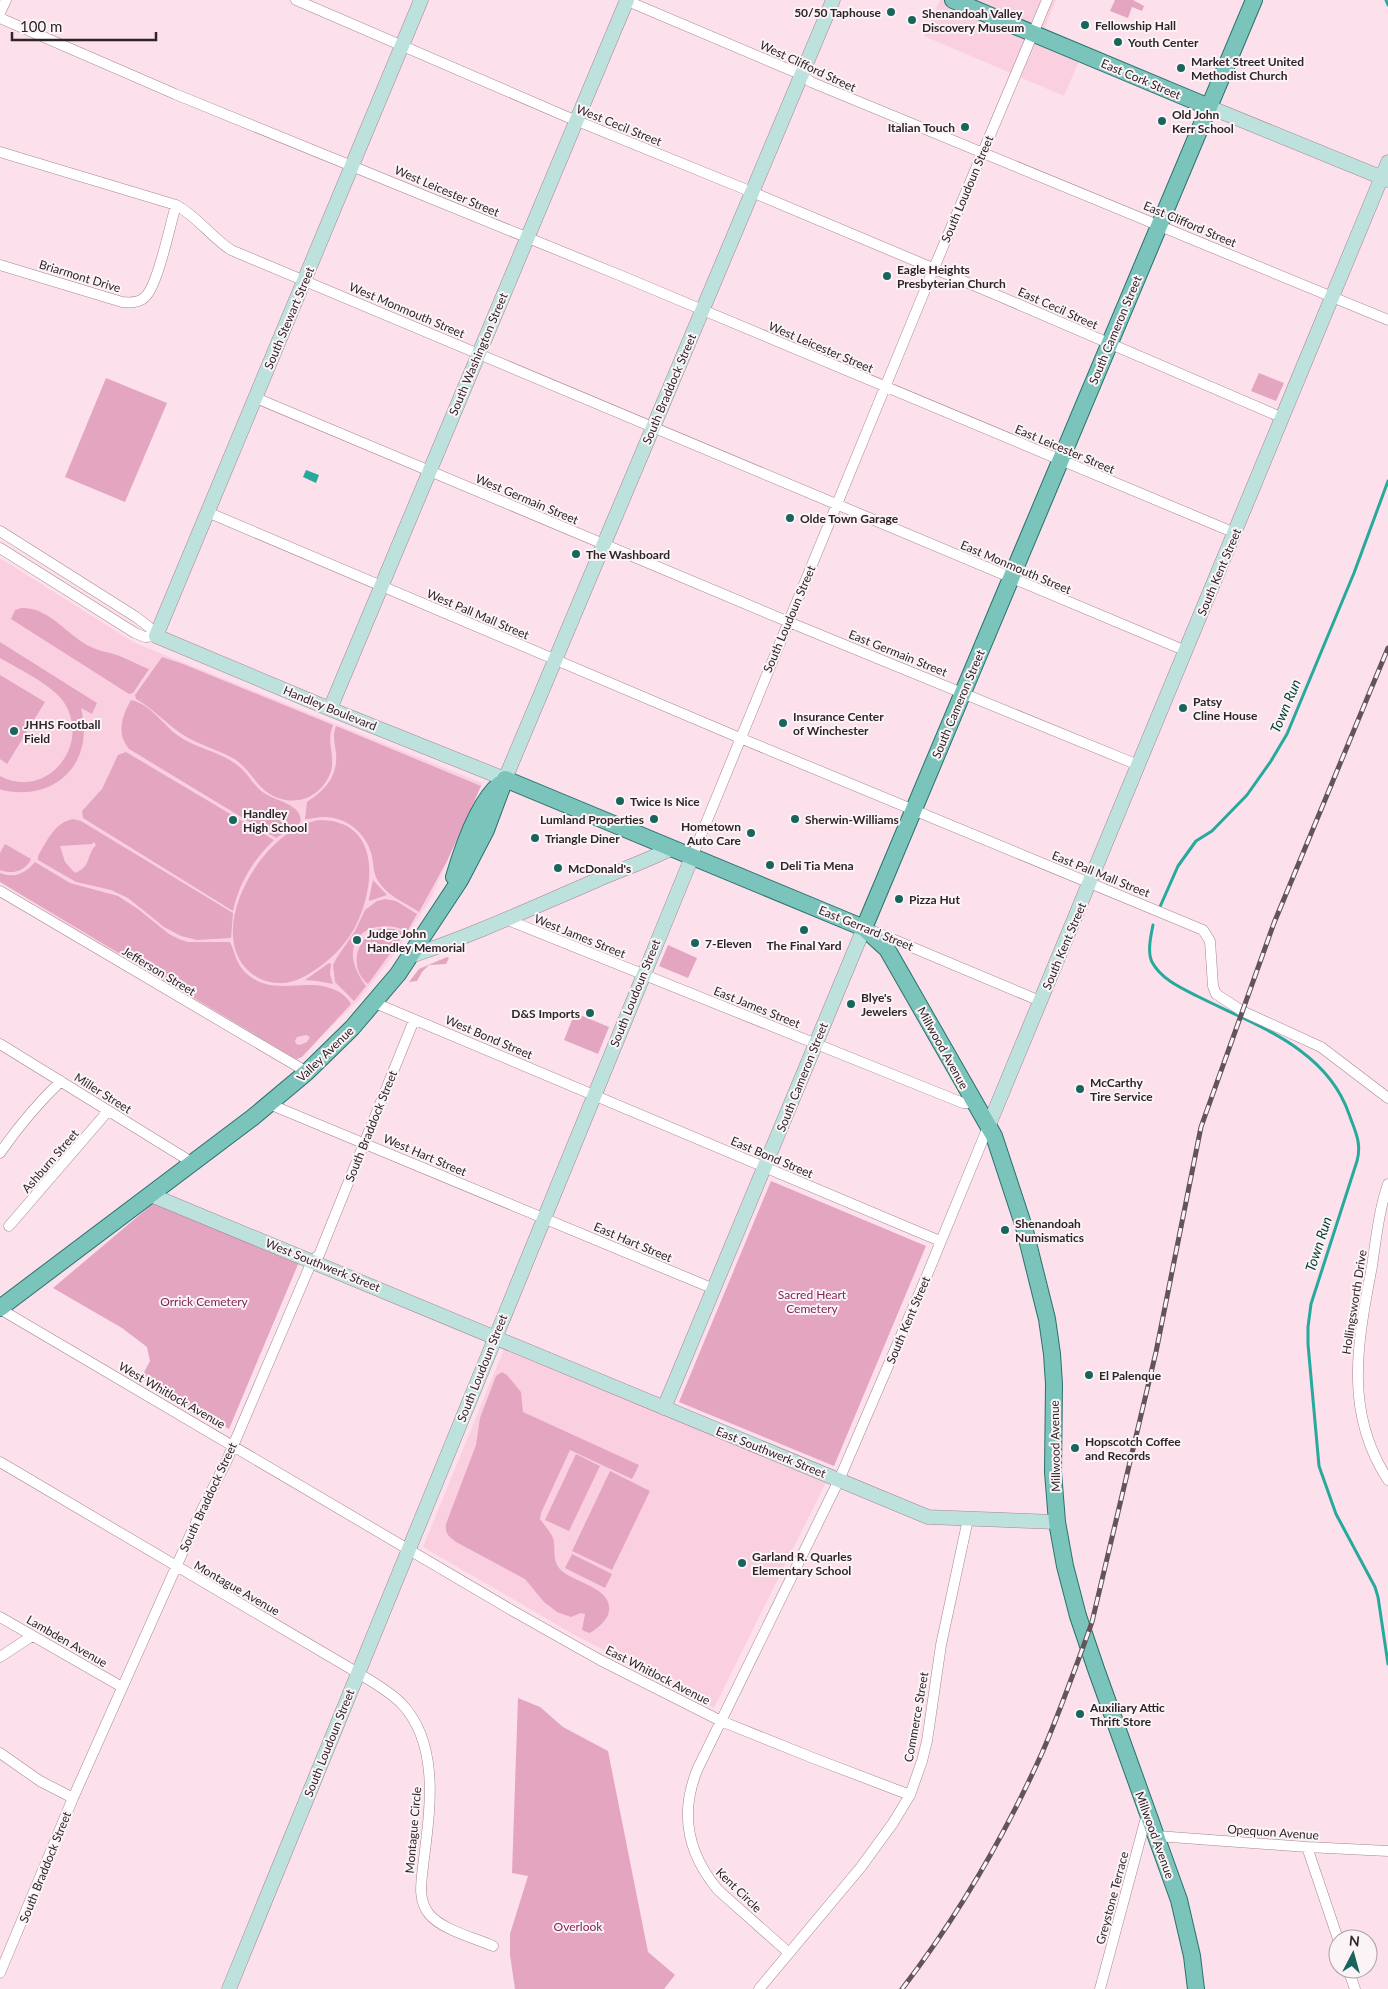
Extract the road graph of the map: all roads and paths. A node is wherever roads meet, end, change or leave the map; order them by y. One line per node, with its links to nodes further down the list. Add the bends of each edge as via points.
1 (6, 0): 9 (street)
2 (296, 0): 12 (street, West Cecil Street)
3 (421, 0): 12 (street, South Stewart Street)
4 (626, 0): 13 (street, West Clifford Street); 15 (street, South Washington Street)
5 (834, 0): 13 (street, South Braddock Street)
6 (953, 0): 11 (main road, East Cork Street)
7 (1047, 0): 11 (street, South Loudoun Street)
8 (1254, 0): 14 (main road, South Cameron Street)
9 (0, 13)
10 (0, 18): 19 (street, West Leicester Street, via 175,94)
11 (1034, 33): 14 (main road, East Cork Street); 17 (street, South Loudoun Street)
12 (402, 47): 15 (street, West Cecil Street); 19 (street, South Stewart Street)
13 (802, 75): 17 (street, West Clifford Street, via 810,82); 21 (street, South Braddock Street)
14 (1209, 107): 20 (street, East Cork Street); 23 (main road, South Cameron Street)
15 (576, 121): 21 (street, West Cecil Street); 24 (street, South Washington Street)
16 (0, 152): 22 (street, West Monmouth Street)
17 (982, 153): 23 (street, East Clifford Street); 26 (street, South Loudoun Street)
18 (1388, 162): 20 (street, South Kent Street)
19 (352, 165): 24 (street, West Leicester Street); 27 (street, South Stewart Street)
20 (1385, 179): 28 (street, South Kent Street)
21 (752, 192): 26 (street, West Cecil Street); 29 (street, South Braddock Street)
22 (176, 205): 25 (street, Briarmont Drive, via 153,285 137,302 122,302); 27 (street, West Monmouth Street, via 231,250)
23 (1160, 225): 28 (street, East Clifford Street); 31 (main road, South Cameron Street)
24 (527, 238): 29 (street, West Leicester Street); 32 (street, South Washington Street)
25 (0, 265)
26 (934, 268): 31 (street, East Cecil Street); 33 (street, South Loudoun Street)
27 (305, 280): 32 (street, West Monmouth Street); 34 (street, South Stewart Street)
28 (1332, 297): 30 (street, East Clifford Street); 35 (street, South Kent Street)
29 (702, 310): 33 (street, West Leicester Street); 36 (street, South Braddock Street)
30 (1388, 320)
31 (1110, 344): 35 (street, East Cecil Street); 37 (main road, South Cameron Street)
32 (478, 354): 36 (street, West Monmouth Street); 38 (street, South Washington Street)
33 (885, 387): 37 (street, East Leicester Street); 39 (street, South Loudoun Street)
34 (256, 398): 38 (street, West Germain Street); 40 (street, South Stewart Street)
35 (1283, 418): 42 (street, South Kent Street)
36 (653, 428): 39 (street, West Monmouth Street); 43 (street, South Braddock Street)
37 (1061, 460): 42 (street, East Leicester Street); 46 (main road, South Cameron Street)
38 (429, 471): 43 (street, West Germain Street); 48 (street, South Washington Street)
39 (836, 505): 46 (street, East Monmouth Street); 49 (street, South Loudoun Street)
40 (208, 512): 48 (street, West Pall Mall Street); 50 (street, South Stewart Street)
41 (0, 531): 45 (street, Handley Boulevard)
42 (1235, 533): 51 (street, South Kent Street)
43 (604, 544): 49 (street, West Germain Street); 52 (street, South Braddock Street)
44 (0, 548): 47 (street, Handley Boulevard)
45 (57, 567): 47 (street); 50 (street, Handley Boulevard, via 136,617)
46 (1011, 578): 51 (street, East Monmouth Street); 53 (main road, South Cameron Street)
47 (49, 579): 50 (street, Handley Boulevard, via 135,633 145,637)
48 (381, 586): 52 (street, West Pall Mall Street); 54 (street, South Washington Street)
49 (788, 622): 53 (street, East Germain Street); 55 (street, South Loudoun Street)
50 (156, 636): 54 (street, Handley Boulevard)
51 (1186, 651): 56 (street, South Kent Street)
52 (555, 660): 55 (street, West Pall Mall Street); 57 (street, South Braddock Street)
53 (963, 693): 56 (street, East Germain Street); 58 (main road, South Cameron Street)
54 (330, 709): 57 (street, Handley Boulevard)
55 (740, 738): 58 (street, East Pall Mall Street); 60 (street, South Loudoun Street)
56 (1138, 765): 61 (street, South Kent Street)
57 (505, 779): 59 (main road, East Gerrard Street); 65 (main road, South Braddock Street, via 494,813 465,872)
58 (914, 810): 61 (street, East Pall Mall Street); 64 (main road, South Cameron Street)
59 (672, 848): 60 (main road, East Gerrard Street); 63 (street)
60 (692, 856): 64 (main road, East Gerrard Street); 66 (street, South Loudoun Street)
61 (1090, 883): 67 (street, South Kent Street); 75 (street, East Pall Mall Street, via 1203,930 1210,941 1216,994 1242,1011 1321,1047)
62 (0, 891): 72 (street, Jefferson Street)
63 (508, 920): 65 (street); 66 (street, West James Street)
64 (864, 928): 67 (street, East Gerrard Street); 71 (street, South Cameron Street); 76 (main road, Millwood Avenue, via 887,949)
65 (411, 956): 68 (main road, Valley Avenue)
66 (643, 975): 71 (street, East James Street); 74 (street, South Loudoun Street)
67 (1040, 1001): 79 (street, South Kent Street)
68 (375, 1003): 69 (street, West Bond Street); 72 (main road, Valley Avenue)
69 (414, 1020): 74 (street, West Bond Street); 80 (street, South Braddock Street)
70 (0, 1044): 73 (street, Miller Street)
71 (816, 1045): 76 (street, East James Street, via 963,1103); 83 (street, South Cameron Street)
72 (307, 1072): 77 (main road, Valley Avenue)
73 (61, 1082): 78 (street, Miller Street); 81 (street, via 37,1106)
74 (594, 1095): 83 (street, East Bond Street); 86 (street, South Loudoun Street)
75 (1388, 1098)
76 (974, 1103): 79 (main road, Millwood Avenue)
77 (270, 1104): 80 (street, West Hart Street); 82 (main road, Valley Avenue)
78 (108, 1111): 82 (street, Miller Street); 87 (street, Ashburn Street)
79 (988, 1127): 89 (street, South Kent Street); 100 (main road, Millwood Avenue, via 997,1144 1024,1227 1047,1319 1053,1364 1053,1472)
80 (364, 1143): 86 (street, West Hart Street); 90 (street, South Braddock Street, via 319,1254)
81 (0, 1153)
82 (193, 1163): 85 (main road, Valley Avenue)
83 (765, 1167): 89 (street, East Bond Street); 91 (street, South Cameron Street)
84 (1388, 1184): 88 (street, Hollingsworth Drive)
85 (151, 1195): 90 (street, West Southwerk Street); 92 (main road, Valley Avenue)
86 (543, 1218): 91 (street, East Hart Street); 93 (street, South Loudoun Street)
87 (9, 1226)
88 (1383, 1229): 98 (street, Hollingsworth Drive, via 1358,1348 1357,1370 1366,1434)
89 (940, 1242): 97 (street, South Kent Street)
90 (312, 1261): 93 (street, West Southwerk Street); 95 (street, South Braddock Street)
91 (714, 1289): 94 (street, South Cameron Street)
92 (0, 1308): 95 (street, West Whitlock Avenue)
93 (495, 1336): 94 (street, East Southwerk Street); 101 (street, South Loudoun Street)
94 (664, 1408): 97 (street, East Southwerk Street)
95 (233, 1445): 101 (street, West Whitlock Avenue); 102 (street, South Braddock Street)
96 (0, 1462): 102 (street, Montague Avenue)
97 (839, 1480): 99 (street, East Southwerk Street, via 928,1517); 108 (street, South Kent Street)
98 (1388, 1480)
99 (968, 1520): 100 (street, East Southwerk Street); 110 (street, Commerce Street, via 941,1644 927,1740)
100 (1057, 1522): 112 (main road, Millwood Avenue, via 1078,1616)
101 (408, 1548): 106 (street, South Loudoun Street); 108 (street, East Whitlock Avenue, via 588,1653)
102 (176, 1566): 106 (street, Montague Avenue); 107 (street, South Braddock Street)
103 (0, 1617): 104 (street, Lambden Avenue)
104 (32, 1636): 105 (street); 107 (street, Lambden Avenue)
105 (0, 1657)
106 (358, 1673): 117 (street, Montague Circle, via 402,1704 417,1728 424,1748 430,1788 420,1890 424,1906 436,1921 446,1927); 120 (street, South Loudoun Street)
107 (122, 1687): 111 (street, South Braddock Street)
108 (721, 1721): 110 (street, East Whitlock Avenue); 118 (street, Kent Circle, via 689,1795 687,1819 693,1850 718,1890)
109 (0, 1753): 111 (street, via 40,1781)
110 (910, 1795): 118 (street, Commerce Street, via 894,1823)
111 (73, 1798): 119 (street, South Braddock Street)
112 (1147, 1813): 113 (main road, Millwood Avenue); 122 (street, Greystone Terrace)
113 (1157, 1836): 114 (street, Opequon Avenue); 123 (main road, Millwood Avenue, via 1185,1923)
114 (1307, 1847): 115 (street, Opequon Avenue); 116 (street)
115 (1388, 1851)
116 (1335, 1929)
117 (493, 1946)
118 (789, 1953): 121 (street, Commerce Street)
119 (0, 1974)
120 (228, 1989)
121 (759, 1989)
122 (1100, 1989)
123 (1196, 1989)

